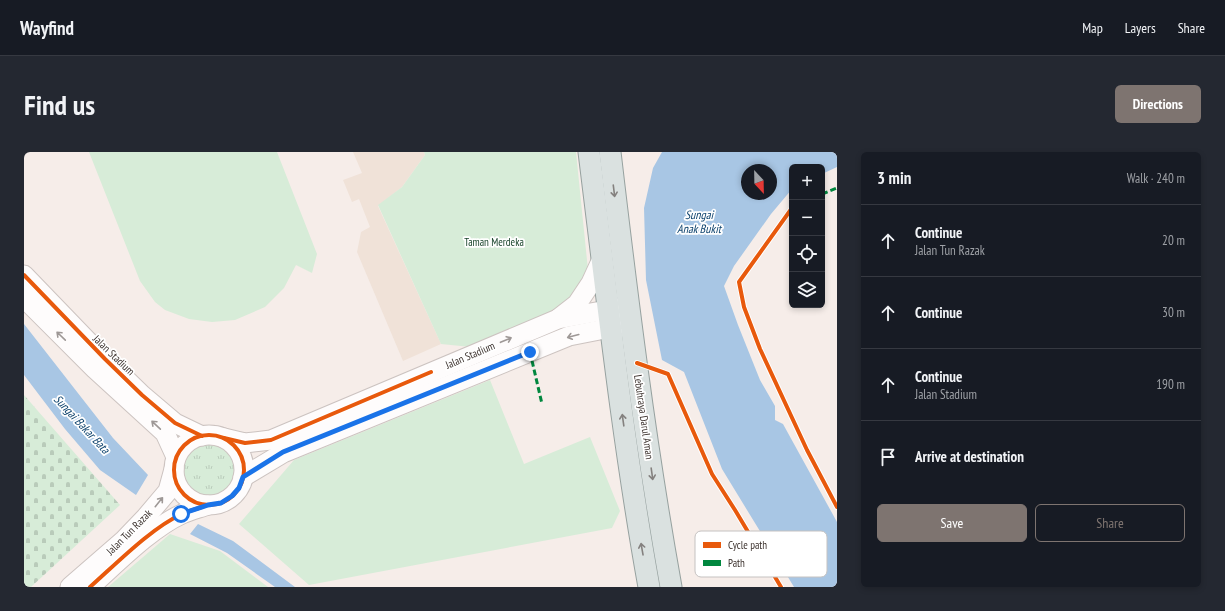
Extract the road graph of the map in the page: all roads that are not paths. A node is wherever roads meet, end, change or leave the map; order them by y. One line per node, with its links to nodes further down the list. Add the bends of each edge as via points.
1 (589, 152): 3 (main road, Lebuhraya Darul Aman)
2 (610, 152): 6 (main road, Lebuhraya Darul Aman, one-way to 6)
3 (602, 259): 7 (main road, Lebuhraya Darul Aman); 8 (main road, via 591,283 577,304)
4 (24, 275): 9 (main road, Jalan Stadium, via 142,395 175,423)
5 (24, 298): 11 (main road, Jalan Stadium, one-way to 5, via 165,434)
6 (630, 315): 7 (main road, Jalan Stadium); 17 (main road, Lebuhraya Darul Aman, one-way to 17)
7 (610, 318): 8 (main road, Jalan Stadium); 12 (main road, Jalan Stadium, one-way to 12, via 283,452); 16 (main road, Lebuhraya Darul Aman, one-way to 7)
8 (558, 319): 10 (main road, Jalan Stadium, one-way to 8, via 245,443 271,440)
9 (202, 436): 10 (main road); 11 (main road, via 182,447)
10 (224, 438): 12 (main road, via 234,445 240,454 244,465)
11 (175, 463): 13 (main road, via 175,480 180,490 188,498); 14 (main road, Jalan Tun Razak, one-way to 11, via 123,541 146,517 168,490)
12 (243, 477): 13 (main road, via 239,488 232,496 221,503)
13 (208, 505): 15 (main road, Jalan Tun Razak, via 181,514 160,527)
14 (70, 587)
15 (90, 587)
16 (649, 587)
17 (671, 587)

